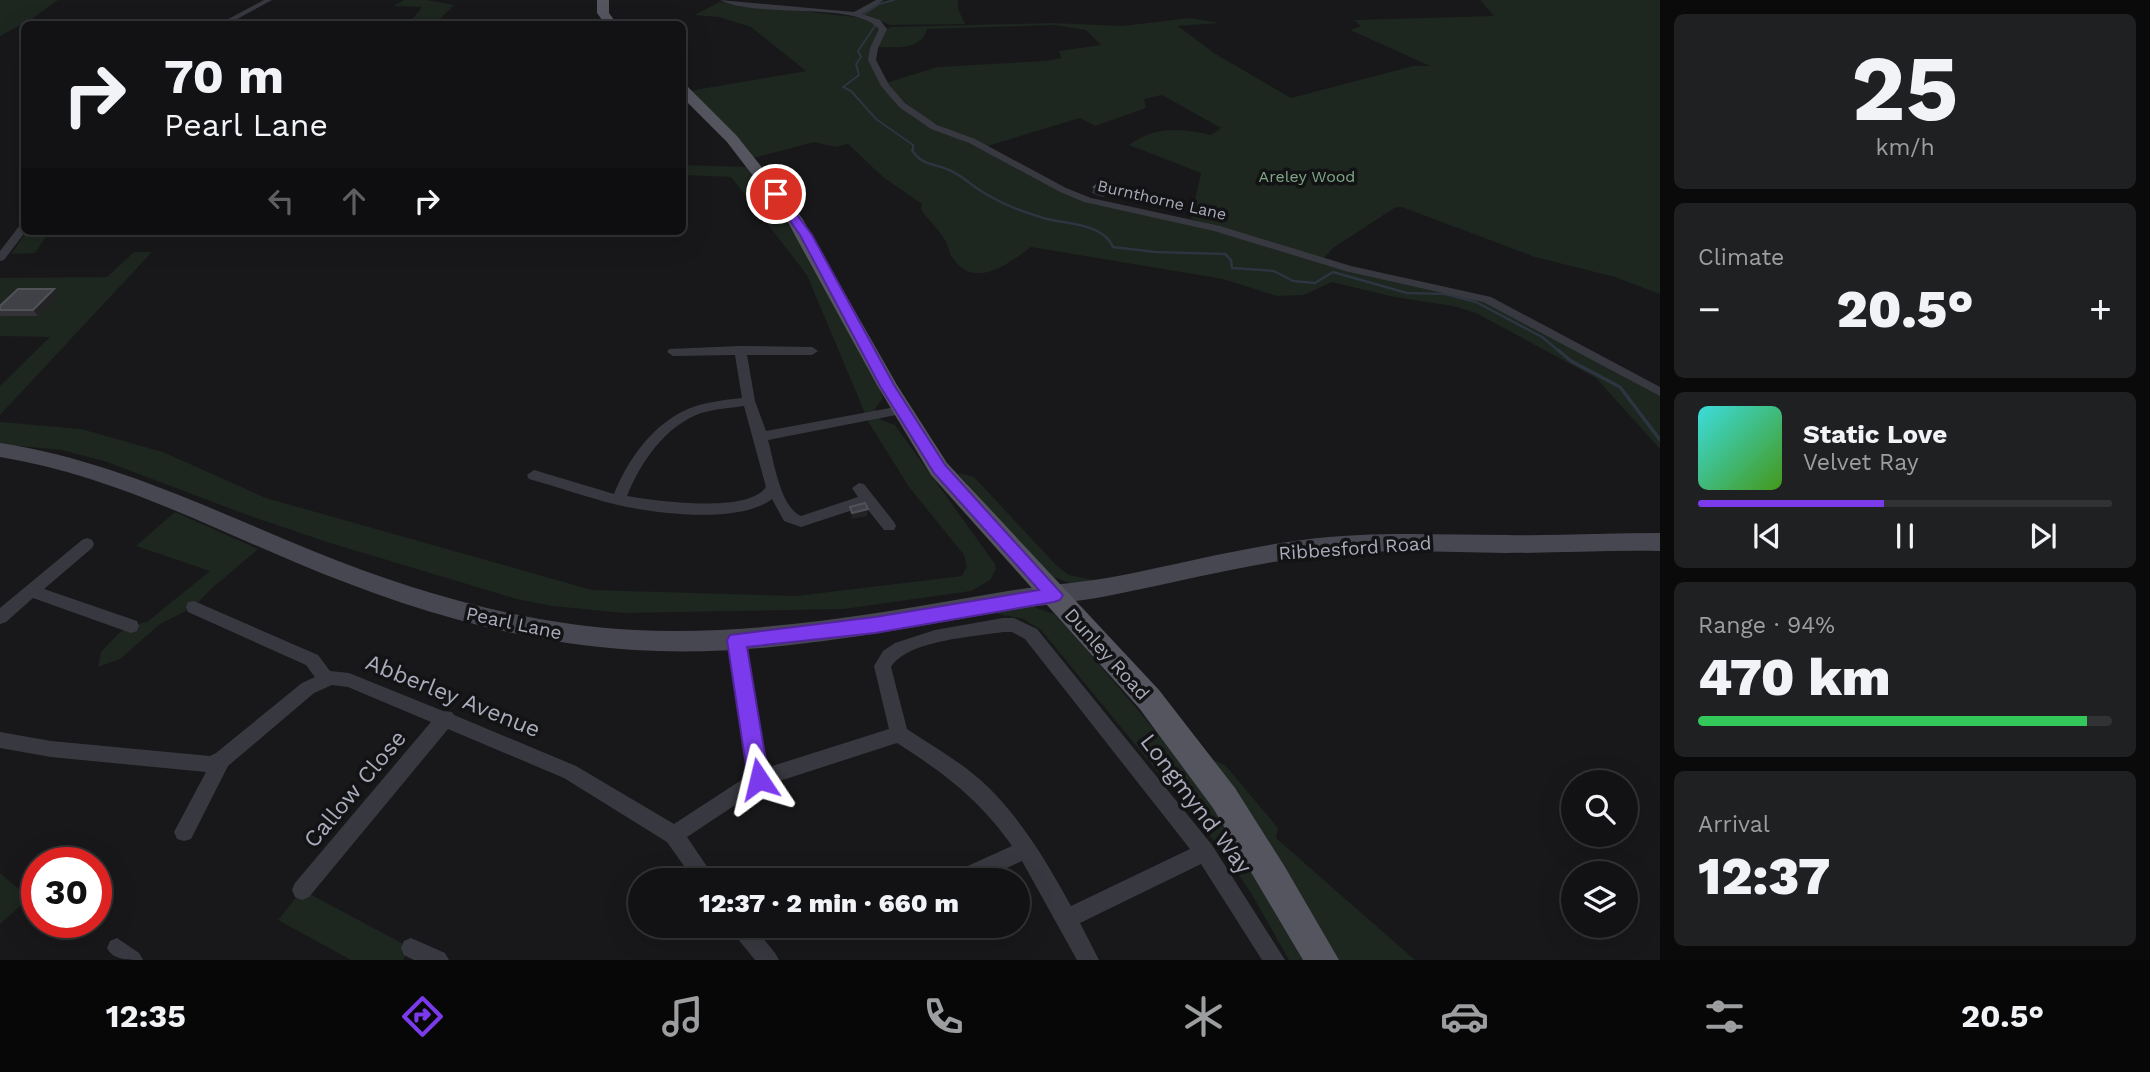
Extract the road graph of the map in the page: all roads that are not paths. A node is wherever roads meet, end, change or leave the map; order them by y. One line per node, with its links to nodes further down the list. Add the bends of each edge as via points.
1 (269, 0): 6 (street)
2 (603, 0): 7 (main road)
3 (723, 0): 5 (street)
4 (881, 0): 5 (street)
5 (856, 14): 14 (street, Burnthorne Lane, via 882,26 872,60 885,86 902,105 929,124 972,141 1037,178 1088,200 1196,223 1349,269 1487,299)
6 (229, 21)
7 (609, 21)
8 (686, 93): 16 (main road, Dunley Road, via 749,160 800,227)
9 (21, 231): 10 (street)
10 (0, 258)
11 (740, 350): 12 (street); 13 (street); 15 (street)
12 (812, 351)
13 (673, 352)
14 (1660, 392)
15 (749, 401): 17 (street); 21 (street, via 691,412 672,425 626,478)
16 (901, 410): 17 (street); 26 (main road, Dunley Road, via 939,469)
17 (761, 437): 20 (street)
18 (0, 450): 30 (main road, Pearl Lane, via 89,467 384,589 508,625 637,640)
19 (534, 475): 21 (street)
20 (774, 487): 21 (street, via 756,503 723,507); 22 (street, via 789,517 801,522 826,515 864,494)
21 (618, 500)
22 (889, 526)
23 (1660, 542): 26 (main road, Ribbesford Road, via 1367,543 1306,548)
24 (87, 544): 25 (street)
25 (31, 591): 28 (street); 29 (street)
26 (1054, 595): 30 (main road, Pearl Lane, via 875,625); 51 (main road, Dunley Road, via 1149,699 1224,797)
27 (194, 607): 31 (street, via 312,660)
28 (0, 617)
29 (131, 626)
30 (737, 640): 36 (street)
31 (324, 681): 32 (street, Abberley Avenue, via 356,682); 35 (street, via 293,699)
32 (446, 718): 38 (street, Abberley Avenue, via 570,772); 43 (street, Callow Close)
33 (899, 734): 36 (street); 39 (street, via 956,771 981,794); 40 (street, Longmynd Way, via 881,666 890,653 913,643 1003,625 1022,628 1046,651)
34 (2, 742): 35 (street, via 197,764)
35 (222, 760): 37 (street)
36 (759, 779): 38 (street)
37 (184, 832)
38 (674, 835): 41 (street, Abberley Avenue)
39 (1025, 850): 42 (street); 44 (street)
40 (1205, 852): 44 (street); 50 (street, Longmynd Way)
41 (697, 868)
42 (985, 868)
43 (302, 890)
44 (1067, 919): 49 (street)
45 (749, 938): 47 (street)
46 (411, 948): 48 (street)
47 (764, 959)
48 (438, 960)
49 (1088, 960)
50 (1274, 960)
51 (1322, 960)

